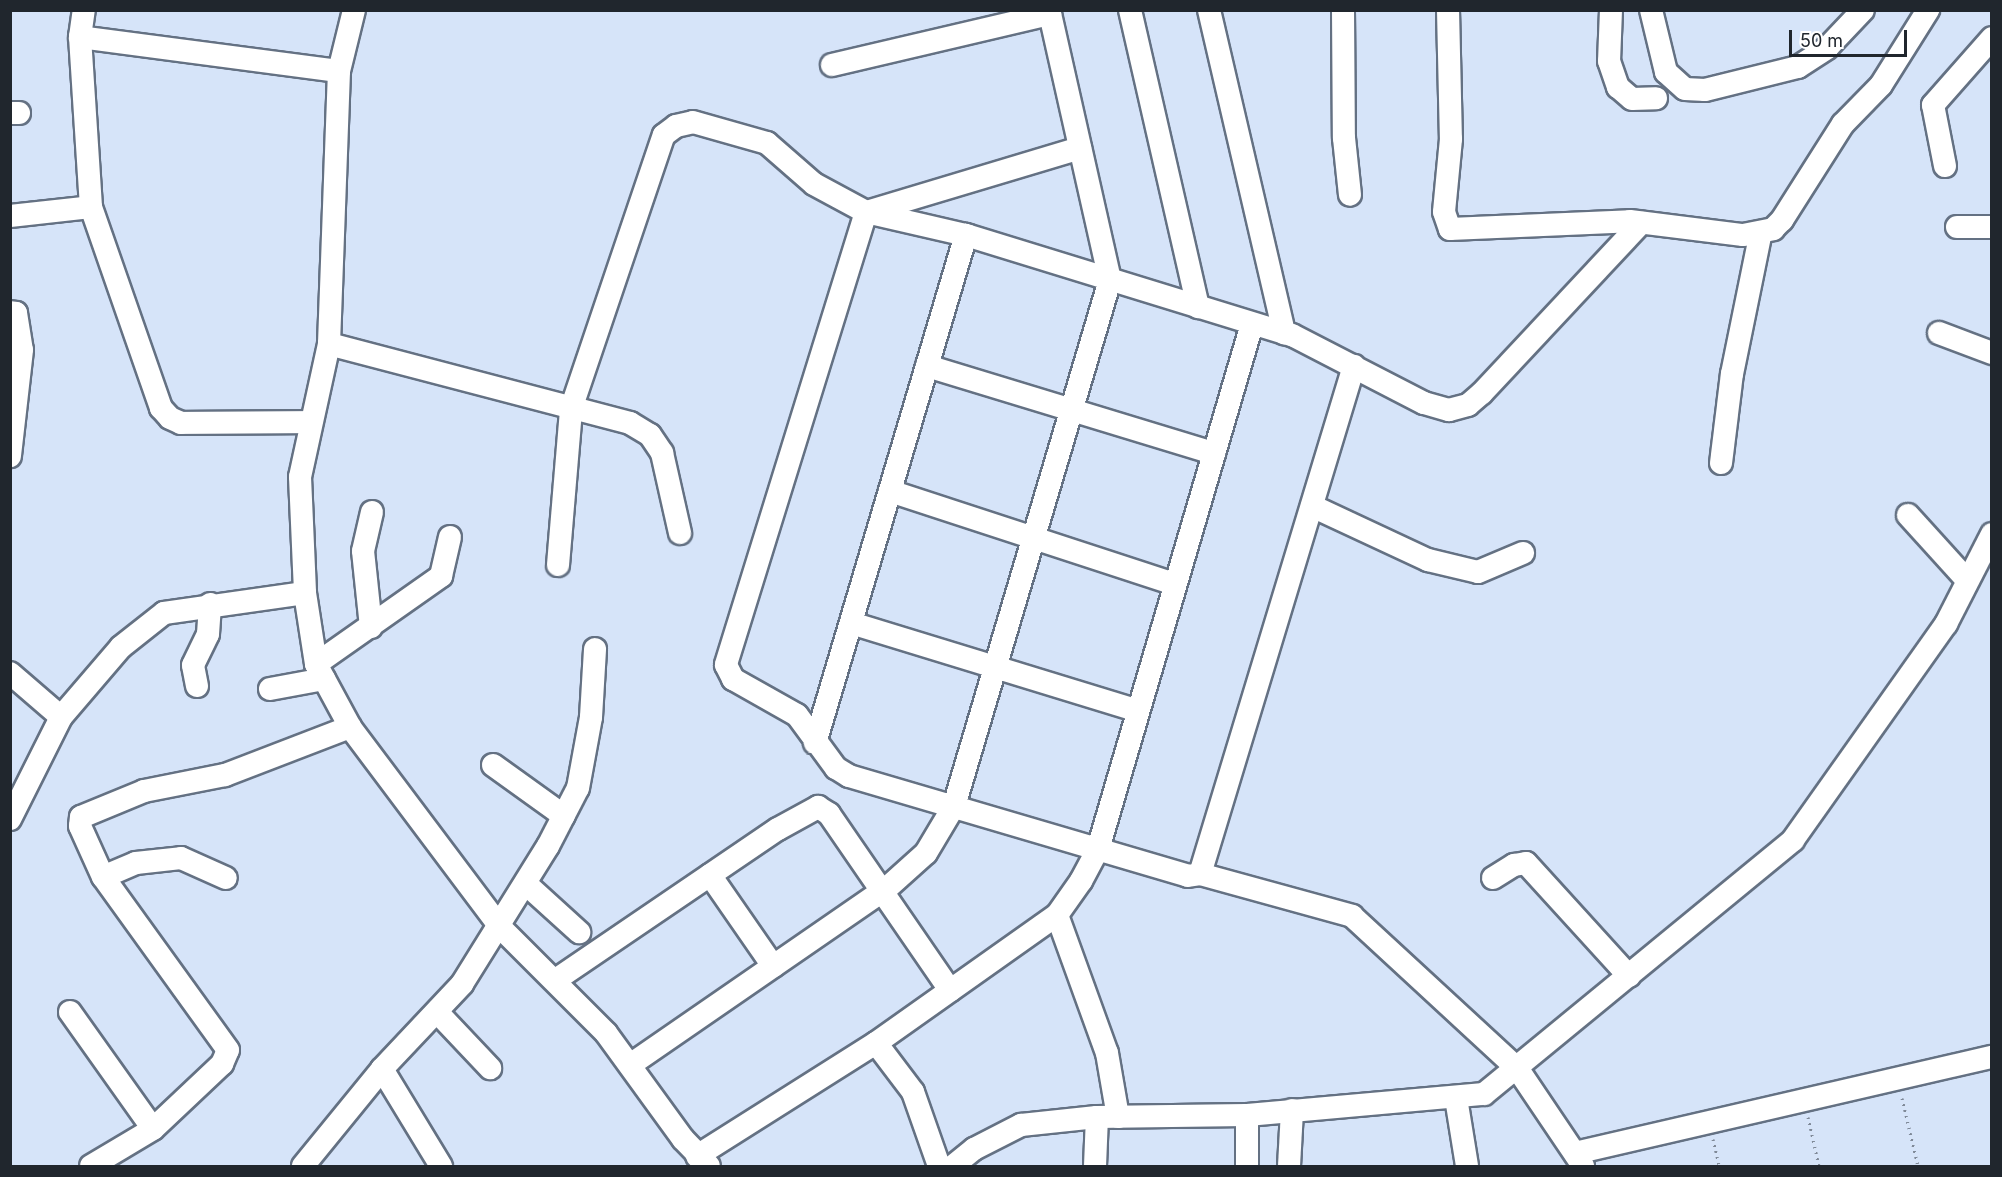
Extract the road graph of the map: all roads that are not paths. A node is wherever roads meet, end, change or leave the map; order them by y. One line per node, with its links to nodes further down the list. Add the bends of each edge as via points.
1 (84, 10): 12 (street)
2 (354, 10): 15 (street)
3 (1130, 10): 29 (street)
4 (1209, 10): 32 (street)
5 (1343, 10): 19 (street, via 1344,138)
6 (1448, 10): 23 (street, via 1451,139 1444,212 1450,229)
7 (1611, 10): 16 (street, via 1609,60 1618,87 1632,99)
8 (1651, 10): 9 (street, via 1666,72 1685,88 1705,90 1798,68 1827,48)
9 (1863, 10)
10 (1928, 10): 26 (street, via 1881,85 1843,124 1782,220)
11 (1049, 12): 14 (street); 17 (street)
12 (80, 37): 15 (street); 20 (street)
13 (1992, 38): 18 (street, via 1933,105)
14 (832, 65)
15 (339, 70): 34 (street)
16 (1656, 98)
17 (1080, 148): 21 (street); 28 (street)
18 (1945, 166)
19 (1350, 195)
20 (91, 207): 22 (street); 40 (street, via 161,408 170,418 181,423)
21 (866, 212): 27 (street); 39 (street, via 814,184 767,143 693,122 676,126 664,135); 69 (street, via 726,665 733,679 796,715)
22 (10, 216)
23 (1641, 223): 26 (street); 37 (street, via 1468,405 1439,408)
24 (1957, 226): 25 (street)
25 (1992, 227)
26 (1761, 232): 43 (street, via 1732,374)
27 (966, 235): 28 (street); 36 (street)
28 (1110, 280): 29 (street); 38 (street)
29 (1198, 307): 31 (street)
30 (10, 312): 42 (street, via 16,313 22,350)
31 (1252, 324): 32 (street); 41 (street)
32 (1284, 333): 37 (street)
33 (1939, 333): 35 (street)
34 (329, 344): 39 (street); 40 (street)
35 (1992, 353)
36 (927, 366): 38 (street); 44 (street)
37 (1354, 366): 45 (street)
38 (1071, 408): 41 (street); 51 (street)
39 (572, 409): 48 (street, via 630,423 650,435 662,453); 53 (street)
40 (311, 422): 56 (street, via 300,477)
41 (1214, 453): 55 (street)
42 (10, 456)
43 (1721, 463)
44 (890, 491): 51 (street); 58 (street)
45 (1312, 506): 52 (street, via 1428,560 1478,572); 75 (street)
46 (372, 512): 59 (street, via 363,551)
47 (1908, 515): 54 (street)
48 (680, 533)
49 (1992, 534): 54 (street)
50 (450, 537): 59 (street, via 441,576)
51 (1033, 539): 55 (street); 61 (street)
52 (1522, 553)
53 (558, 564)
54 (1966, 579): 86 (street, via 1946,624 1793,840)
55 (1175, 584): 66 (street)
56 (305, 593): 57 (street); 62 (street)
57 (210, 604): 64 (street, via 208,634 194,665); 67 (street, via 164,613 121,647)
58 (850, 623): 61 (street); 69 (street)
59 (371, 627): 62 (street)
60 (595, 649): 72 (street, via 591,717 578,788)
61 (994, 670): 66 (street); 71 (street)
62 (320, 671): 65 (street); 68 (street)
63 (10, 673): 67 (street)
64 (197, 686)
65 (270, 689)
66 (1138, 711): 74 (street)
67 (61, 717): 73 (street)
68 (350, 727): 77 (street, via 225,776 144,791 81,817 80,826); 83 (street)
69 (814, 743): 71 (street, via 849,776)
70 (493, 765): 72 (street)
71 (954, 806): 74 (street); 81 (street, via 926,854)
72 (564, 816): 80 (street)
73 (10, 819)
74 (1098, 849): 75 (street, via 1188,876); 82 (street)
75 (1200, 874): 95 (street, via 1352,916)
76 (710, 875): 81 (street, via 818,807 829,814); 85 (street); 87 (street)
77 (103, 877): 78 (street, via 136,863 182,858); 101 (street, via 228,1050 222,1064)
78 (226, 878)
79 (1493, 878): 86 (street, via 1514,865 1526,863)
80 (526, 884): 83 (street); 84 (street)
81 (884, 891): 85 (street); 88 (street)
82 (1057, 915): 88 (street); 100 (street, via 1107,1053)
83 (500, 927): 87 (street); 90 (street)
84 (579, 932)
85 (774, 966): 93 (street)
86 (1629, 976): 95 (street)
87 (557, 979): 93 (street)
88 (950, 990): 91 (street)
89 (70, 1012): 101 (street)
90 (438, 1013): 94 (street); 96 (street)
91 (876, 1043): 103 (street); 107 (street, via 913,1092)
92 (1992, 1058): 102 (street, via 1710,1122)
93 (630, 1065): 103 (street)
94 (490, 1068)
95 (1517, 1068): 97 (street, via 1484,1094); 102 (street)
96 (382, 1069): 105 (street); 106 (street)
97 (1456, 1098): 98 (street); 112 (street)
98 (1292, 1110): 99 (street); 111 (street)
99 (1247, 1115): 100 (street); 110 (street)
100 (1108, 1117): 108 (street, via 1021,1125 974,1149); 109 (street)
101 (153, 1129): 104 (street)
102 (1579, 1160)
103 (703, 1161)
104 (91, 1167)
105 (303, 1167)
106 (441, 1167)
107 (939, 1167)
108 (952, 1167)
109 (1095, 1167)
110 (1247, 1167)
111 (1289, 1167)
112 (1467, 1167)

